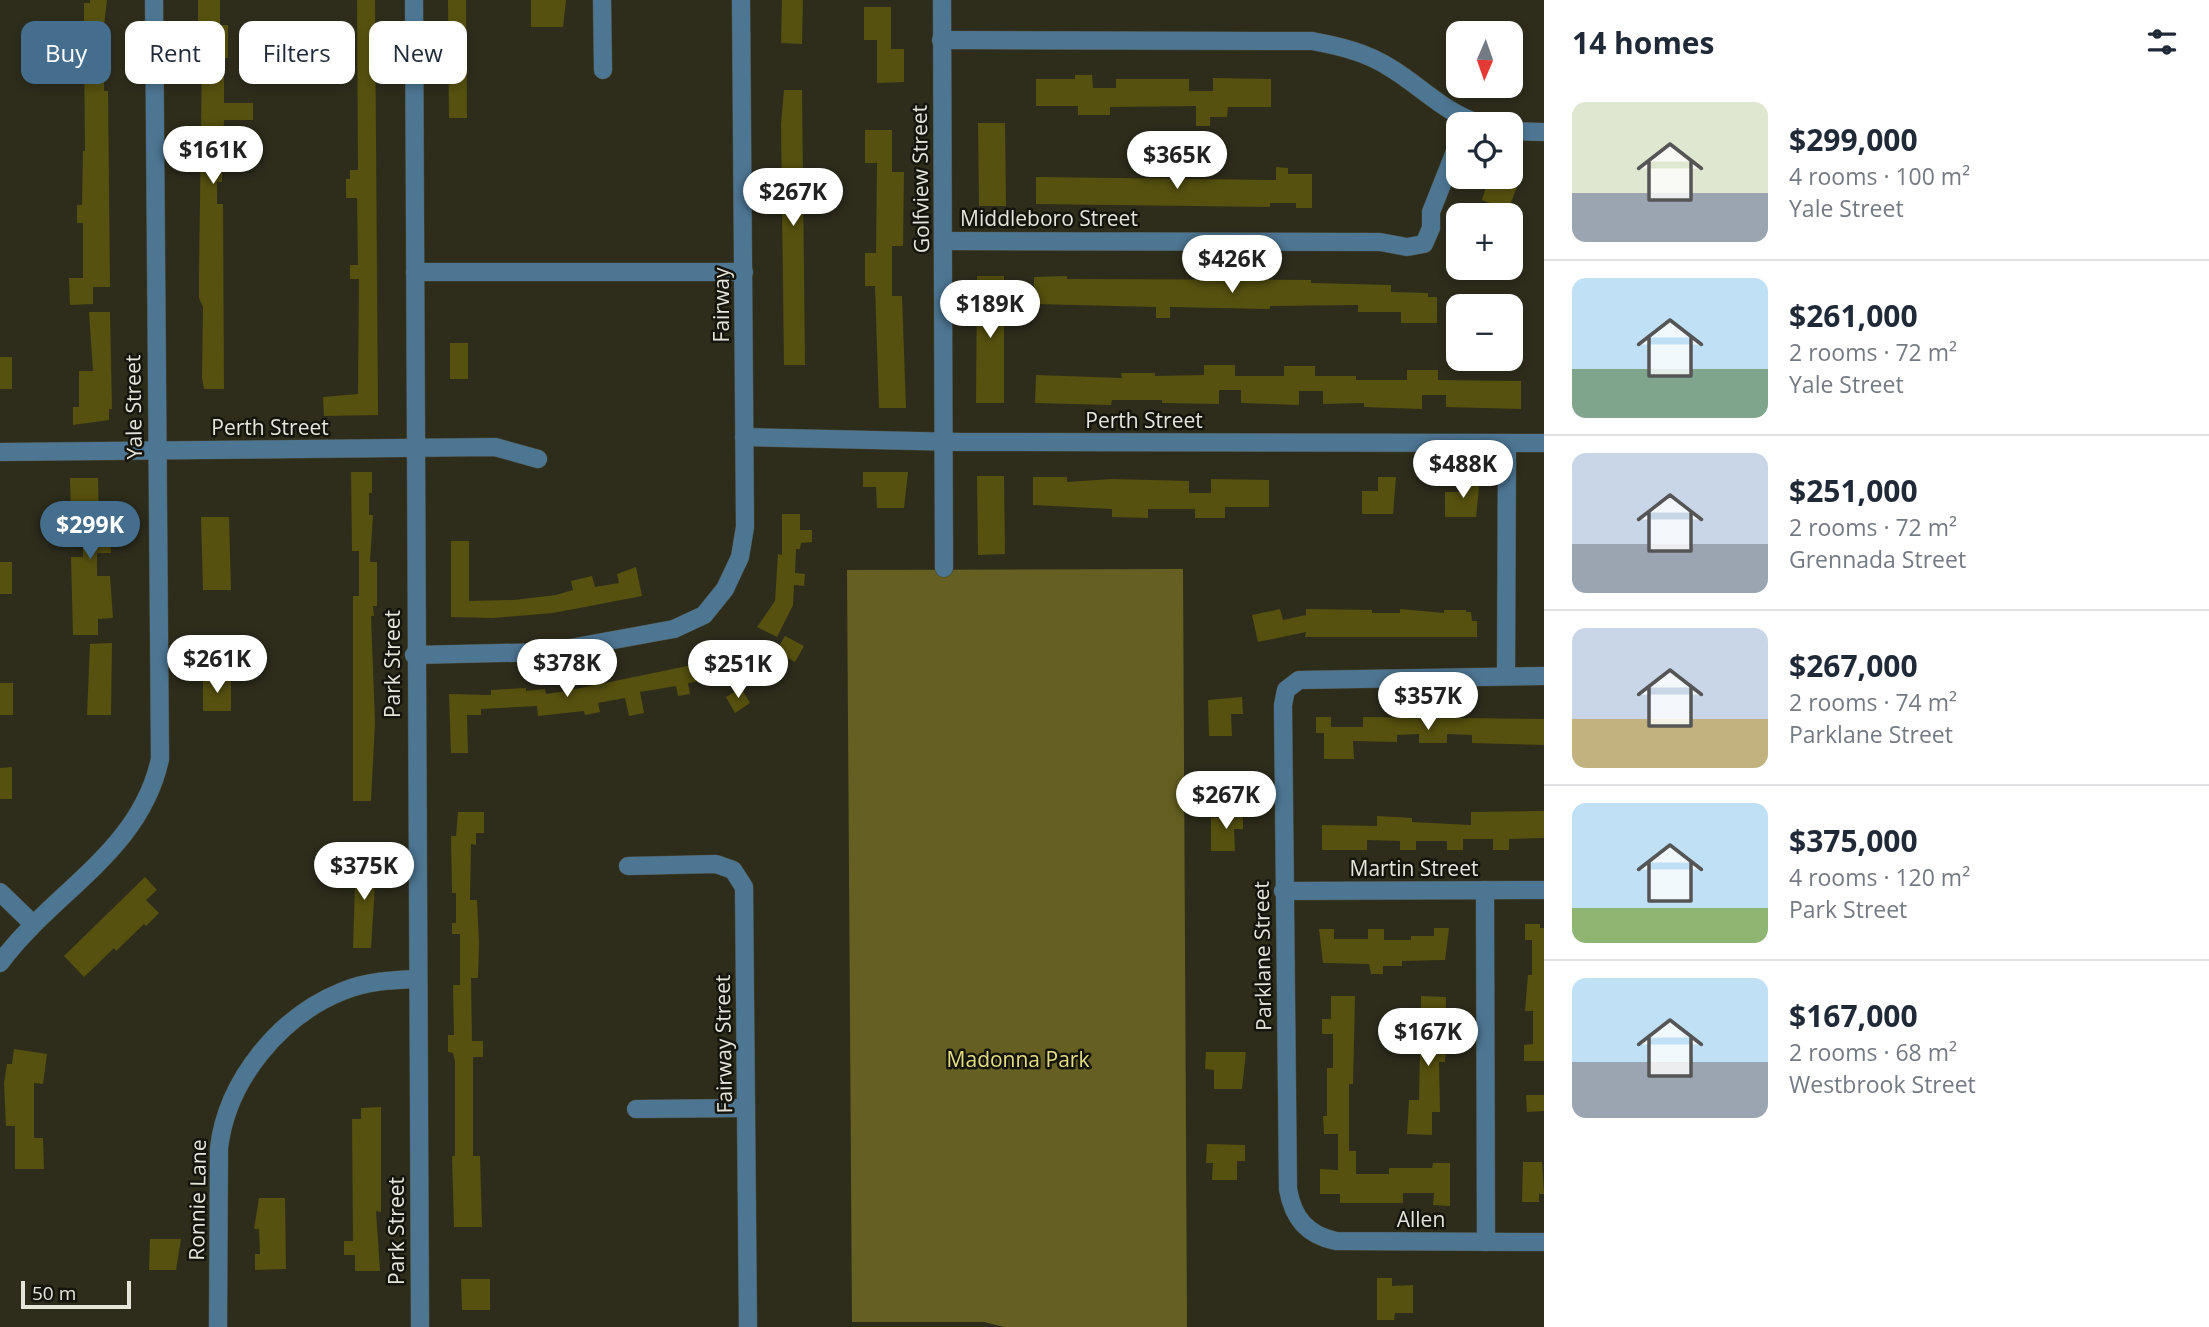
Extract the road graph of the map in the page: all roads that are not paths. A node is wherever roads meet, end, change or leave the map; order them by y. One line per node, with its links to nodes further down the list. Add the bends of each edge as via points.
1 (153, 0): 20 (street, Yale Street)
2 (414, 0): 13 (street, Park Street)
3 (602, 0): 7 (street)
4 (741, 0): 14 (street, Fairway)
5 (942, 0): 6 (street, Golfview Street)
6 (941, 40): 8 (street, via 1312,41 1376,59); 12 (street, Golfview Street)
7 (603, 69)
8 (1451, 112)
9 (1523, 131): 10 (street)
10 (1544, 132)
11 (1446, 174): 12 (street, Middleboro Street, via 1424,244 1407,247 1380,242)
12 (944, 241): 16 (street, Golfview Street)
13 (415, 272): 14 (street); 19 (street, Park Street)
14 (744, 272): 15 (street, Fairway)
15 (744, 437): 16 (street, Perth Street); 24 (street, Fairway, via 745,527 737,567 704,615 674,629 548,652)
16 (945, 441): 18 (street, Perth Street); 23 (street, Golfview Street)
17 (1544, 443): 18 (street, Perth Street)
18 (1507, 444): 25 (street)
19 (414, 448): 20 (street, Perth Street); 22 (street, Perth Street, via 495,447); 24 (street, Park Street)
20 (156, 450): 21 (street, Perth Street); 32 (street, Yale Street, via 162,738 156,775 143,809 118,845)
21 (0, 452)
22 (538, 459)
23 (944, 568)
24 (414, 655): 34 (street, Park Street)
25 (1506, 676): 26 (street); 30 (street, Parklane Street, via 1310,678 1290,685 1283,705)
26 (1544, 676)
27 (628, 866): 35 (street, Fairway Street, via 716,864 733,870 741,881)
28 (1485, 890): 29 (street, Martin Street); 30 (street, Martin Street); 38 (street)
29 (1544, 890)
30 (1283, 891): 37 (street, Parklane Street, via 1288,1189)
31 (0, 892): 32 (street)
32 (33, 924): 33 (street, Yale Street)
33 (0, 963)
34 (417, 979): 40 (street, Ronnie Lane, via 369,983 325,1000 267,1046 237,1086 219,1148); 41 (street, Park Street)
35 (746, 1108): 36 (street); 42 (street, Fairway Street)
36 (636, 1109)
37 (1303, 1225): 38 (street, Allen, via 1336,1241)
38 (1486, 1242): 39 (street, Allen)
39 (1544, 1242)
40 (218, 1327)
41 (420, 1327)
42 (748, 1327)

